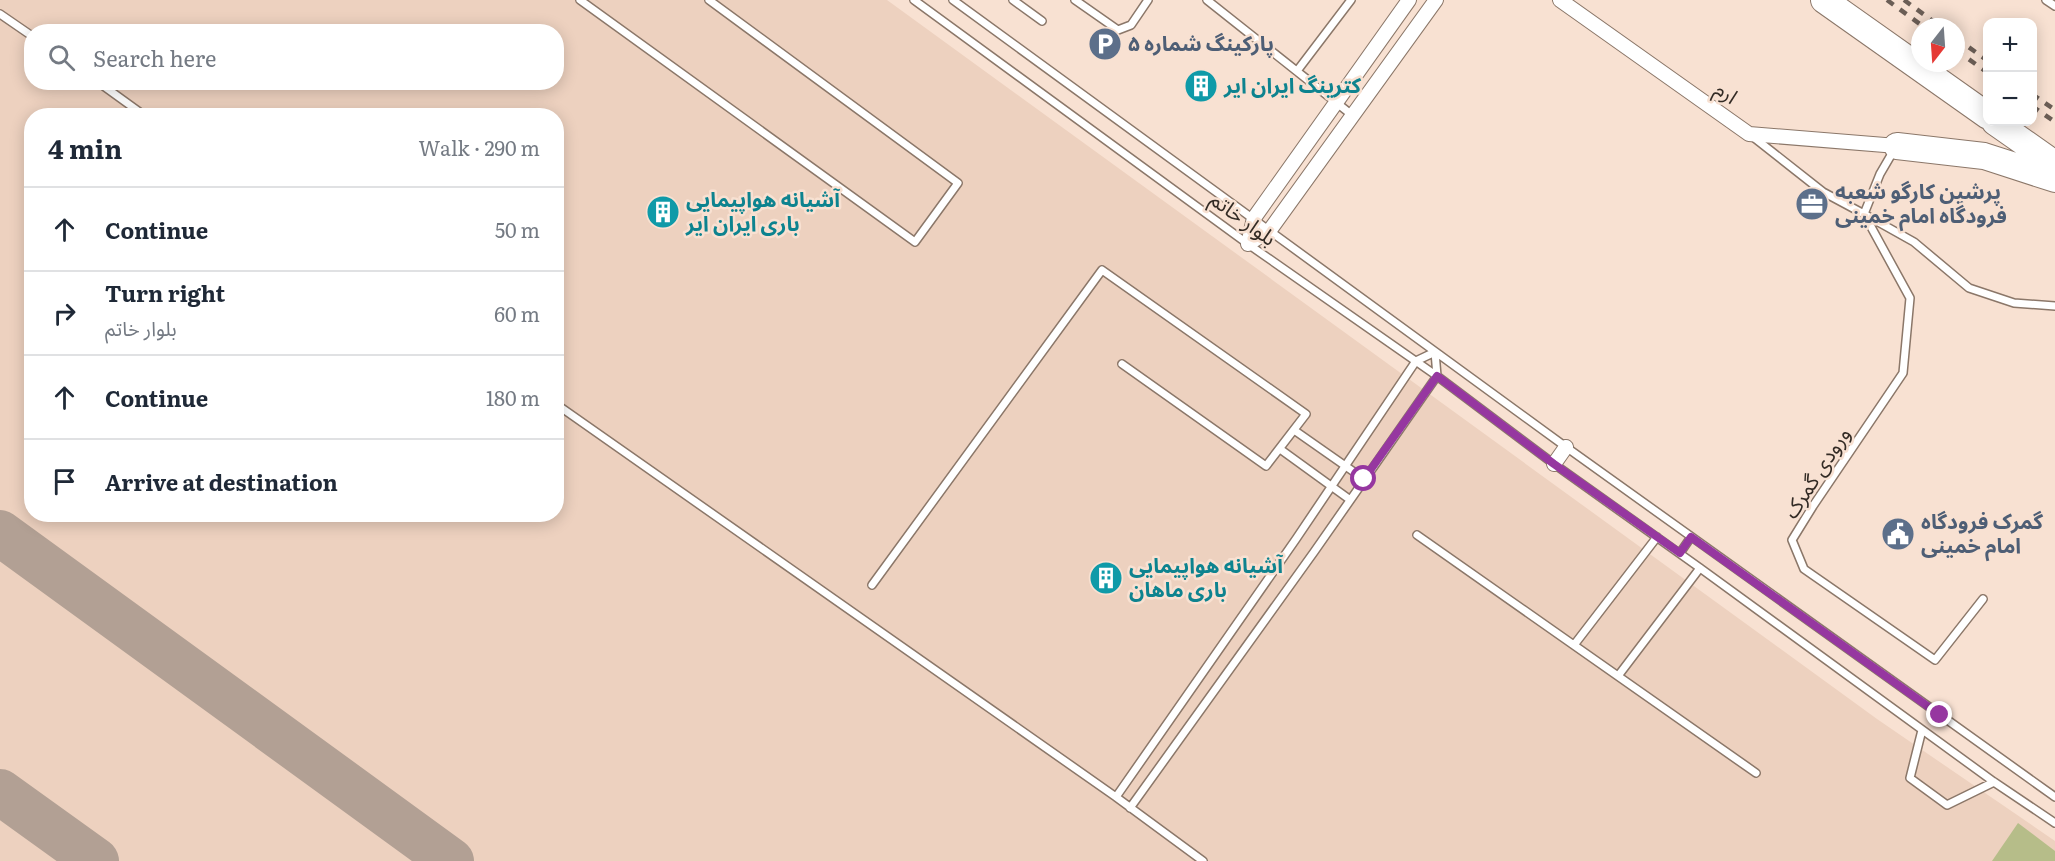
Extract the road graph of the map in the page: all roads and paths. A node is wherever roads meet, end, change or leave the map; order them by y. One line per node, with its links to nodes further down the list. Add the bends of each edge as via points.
1 (580, 0): 2 (lane, via 915,242 958,183)
2 (709, 0)
3 (914, 0): 33 (lane, بلوار خاتم)
4 (952, 0): 31 (lane, بلوار خاتم)
5 (1013, 0): 17 (lane)
6 (1075, 0): 7 (lane, via 1118,30 1131,25)
7 (1147, 0)
8 (1207, 0): 19 (lane)
9 (1352, 0): 19 (lane)
10 (1409, 0): 21 (street)
11 (1436, 0): 24 (street)
12 (1560, 0): 26 (street, ارم)
13 (1824, 0): 23 (highway)
14 (2046, 0): 15 (lane)
15 (2055, 6)
16 (0, 14): 18 (lane)
17 (1042, 21)
18 (24, 30)
19 (1297, 71): 21 (lane)
20 (109, 90): 22 (lane)
21 (1336, 101): 24 (lane); 31 (street)
22 (134, 108)
23 (1983, 112)
24 (1353, 114): 32 (street)
25 (2001, 126): 28 (highway)
26 (1749, 134): 27 (street); 30 (lane, via 1823,192)
27 (1897, 146): 29 (highway, via 1984,156); 30 (lane, via 1880,174)
28 (2055, 165)
29 (2055, 179)
30 (1864, 214): 34 (lane, via 1914,242 1969,288 2014,303); 54 (lane, ورودی گمرک, via 1910,298 1903,374 1792,540 1804,569 1935,660)
31 (1254, 218): 32 (lane, بلوار خاتم); 33 (street)
32 (1270, 230): 33 (street); 35 (lane, بلوار خاتم)
33 (1248, 244): 36 (lane, بلوار خاتم)
34 (2055, 306)
35 (1435, 352): 36 (lane); 38 (lane); 41 (lane, بلوار خاتم)
36 (1416, 361): 38 (lane, بلوار خاتم); 44 (lane)
37 (1122, 364): 42 (lane, via 1266,466)
38 (1437, 376): 43 (lane, بلوار خاتم); 45 (lane)
39 (564, 410): 60 (lane)
40 (1294, 430): 42 (lane); 44 (lane); 53 (lane, via 1306,414 1102,270)
41 (1566, 447): 43 (street); 50 (lane, بلوار خاتم)
42 (1280, 449): 46 (lane)
43 (1554, 464): 49 (lane, بلوار خاتم)
44 (1345, 465): 45 (lane); 46 (lane)
45 (1364, 479): 47 (lane)
46 (1330, 487): 47 (lane); 60 (lane)
47 (1349, 499): 62 (lane)
48 (1417, 535): 55 (lane)
49 (1657, 537): 51 (lane, بلوار خاتم); 55 (lane)
50 (1691, 537): 51 (lane); 61 (lane, بلوار خاتم)
51 (1680, 553): 52 (lane, بلوار خاتم)
52 (1700, 568): 56 (lane); 57 (lane, بلوار خاتم)
53 (872, 585)
54 (1983, 599)
55 (1574, 645): 56 (lane)
56 (1618, 676): 58 (lane)
57 (1922, 730): 59 (lane, بلوار خاتم); 59 (lane, via 1910,778 1947,805)
58 (1756, 773)
59 (1994, 782): 63 (lane, بلوار خاتم)
60 (1116, 797): 62 (lane)
61 (2055, 797)
62 (1130, 808): 64 (lane)
63 (2055, 823)
64 (1203, 861)

